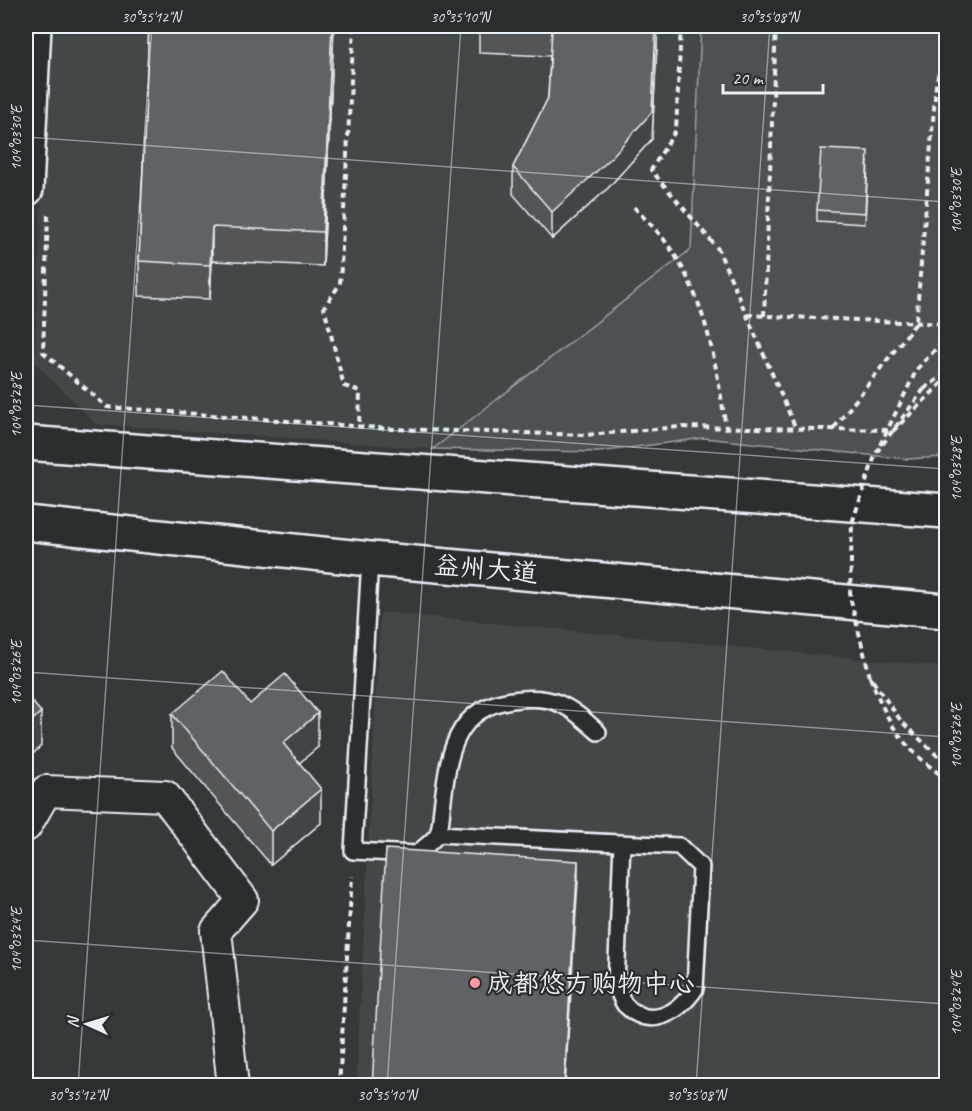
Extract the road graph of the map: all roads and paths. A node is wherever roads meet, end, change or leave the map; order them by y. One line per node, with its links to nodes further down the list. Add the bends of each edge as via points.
1 (34, 26): 6 (main road)
2 (354, 26): 16 (path, via 340,284 324,307 344,386 360,391)
3 (681, 26): 9 (path, via 676,130 651,170 718,249)
4 (776, 26): 10 (path)
5 (946, 41): 11 (path, via 936,85)
6 (26, 189)
7 (634, 207): 17 (path, via 666,242 694,291 715,358)
8 (48, 212): 16 (path, via 43,352 106,407)
9 (747, 315): 10 (path); 18 (path)
10 (764, 316): 11 (path)
11 (916, 322): 12 (path); 19 (path)
12 (946, 324)
13 (946, 338): 21 (path, bridge, via 917,369)
14 (946, 373): 21 (path, bridge, via 924,388)
15 (946, 379): 19 (path, via 894,430)
16 (359, 427): 17 (path, via 586,435 679,427)
17 (726, 428): 18 (path)
18 (796, 429): 19 (path)
19 (834, 429)
20 (26, 443): 22 (main road)
21 (876, 453): 26 (path, bridge, via 852,523 850,597)
22 (946, 511)
23 (26, 523): 24 (main road, 益州大道)
24 (370, 559): 25 (main road, 益州大道); 33 (lane)
25 (946, 611)
26 (870, 677): 28 (path, bridge, via 901,720); 29 (path, bridge, via 887,720 914,754)
27 (598, 732): 31 (lane, via 569,705 531,697 498,701 474,715 455,736 447,763)
28 (946, 764)
29 (946, 779)
30 (26, 826): 34 (street, via 46,791 165,796 243,900 216,931)
31 (438, 834): 32 (lane); 33 (lane, via 417,854)
32 (622, 843): 32 (lane, via 679,846 701,867 695,989 685,1004 665,1017 642,1015 624,1004 616,984)
33 (353, 851): 35 (path)
34 (233, 1086)
35 (339, 1086)

